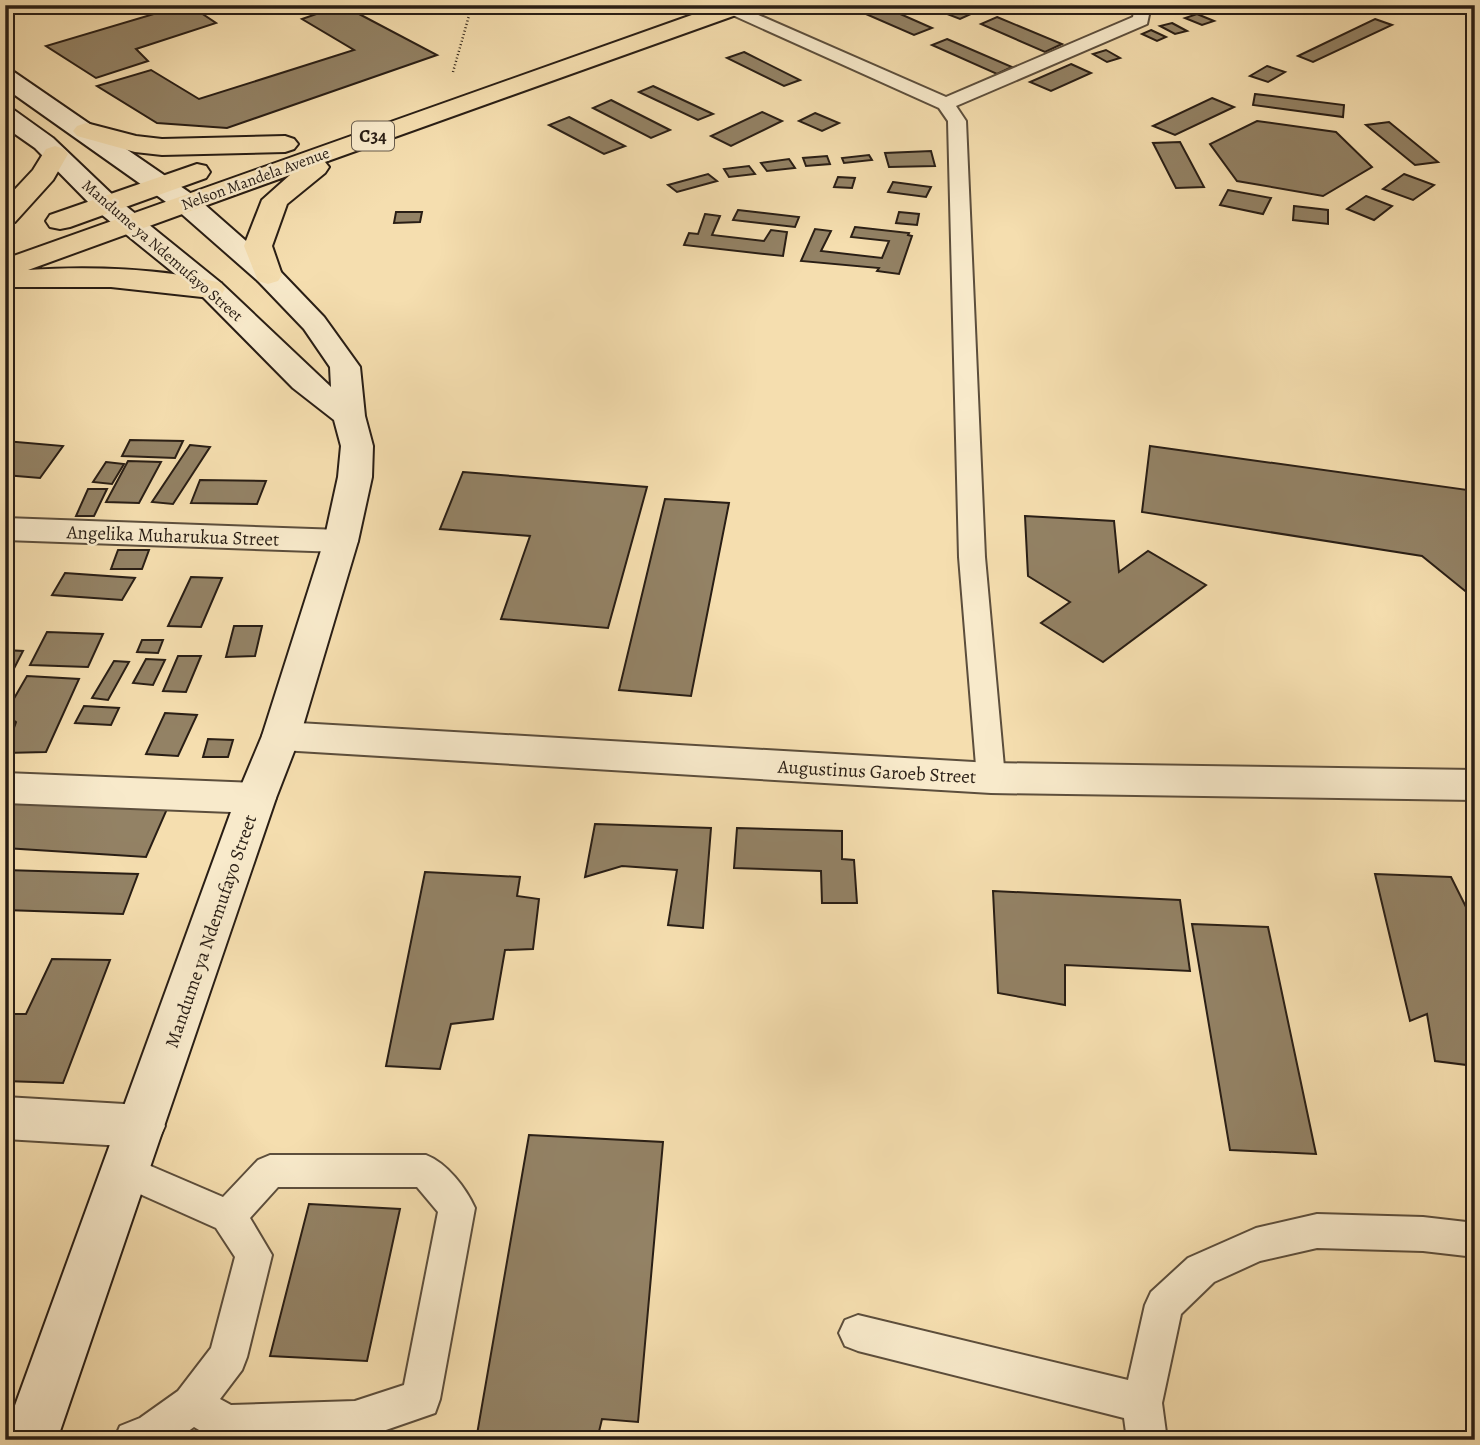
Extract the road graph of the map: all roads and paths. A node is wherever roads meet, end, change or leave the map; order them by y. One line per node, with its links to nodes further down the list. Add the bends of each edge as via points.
1 (472, 5): 6 (path)
2 (681, 5): 6 (main road, Nelson Mandela Avenue / C34)
3 (1133, 5): 7 (lane, via 1142,10 1141,20)
4 (737, 7): 7 (lane); 11 (main road, Nelson Mandela Avenue / C34)
5 (5, 77): 9 (street, Mandume ya Ndemufayo Street)
6 (449, 85): 10 (main road, Nelson Mandela Avenue / C34)
7 (946, 104): 27 (lane, via 957,121 971,557)
8 (5, 115): 12 (street, Mandume ya Ndemufayo Street)
9 (86, 131): 10 (main road, via 162,147); 13 (street, Mandume ya Ndemufayo Street)
10 (285, 144): 13 (main road, Nelson Mandela Avenue / C34)
11 (346, 146): 14 (main road, Nelson Mandela Avenue / C34); 20 (main road, via 275,200 258,246)
12 (55, 153): 15 (street, Mandume ya Ndemufayo Street); 16 (main road, via 44,174)
13 (159, 184): 14 (street, Mandume ya Ndemufayo Street); 15 (main road, Nelson Mandela Avenue / C34)
14 (186, 203): 17 (main road, Nelson Mandela Avenue / C34); 20 (street, Mandume ya Ndemufayo Street)
15 (106, 204): 17 (street, Mandume ya Ndemufayo Street); 18 (main road, Nelson Mandela Avenue / C34)
16 (5, 216)
17 (130, 224): 19 (main road, Nelson Mandela Avenue / C34); 22 (street, Mandume ya Ndemufayo Street)
18 (43, 227)
19 (5, 269)
20 (268, 275): 23 (street, Mandume ya Ndemufayo Street, via 314,323 345,367)
21 (5, 280): 22 (main road, via 103,278)
22 (211, 289): 23 (street, Mandume ya Ndemufayo Street, via 304,381)
23 (349, 416): 25 (street, Mandume ya Ndemufayo Street, via 358,446)
24 (5, 529): 25 (street, Angelika Muharukua Street)
25 (341, 541): 26 (street, Mandume ya Ndemufayo Street)
26 (281, 736): 27 (street, Augustinus Garoeb Street); 30 (street, Mandume ya Ndemufayo Street)
27 (992, 778): 29 (street, Augustinus Garoeb Street)
28 (5, 788): 30 (street)
29 (1471, 788)
30 (256, 798): 32 (street, Mandume ya Ndemufayo Street)
31 (5, 1118): 32 (street)
32 (142, 1126): 33 (street, Mandume ya Ndemufayo Street)
33 (125, 1171): 34 (lane); 39 (street, Mandume ya Ndemufayo Street)
34 (229, 1216): 37 (lane, via 254,1255 228,1357); 37 (lane, via 271,1171 426,1171 457,1208 421,1399 355,1421 228,1425)
35 (1475, 1240): 38 (lane, via 1317,1231 1256,1245 1201,1270 1164,1305)
36 (858, 1333): 38 (lane)
37 (192, 1405): 40 (lane, via 151,1434)
38 (1144, 1421)
39 (30, 1440)
40 (134, 1440)

